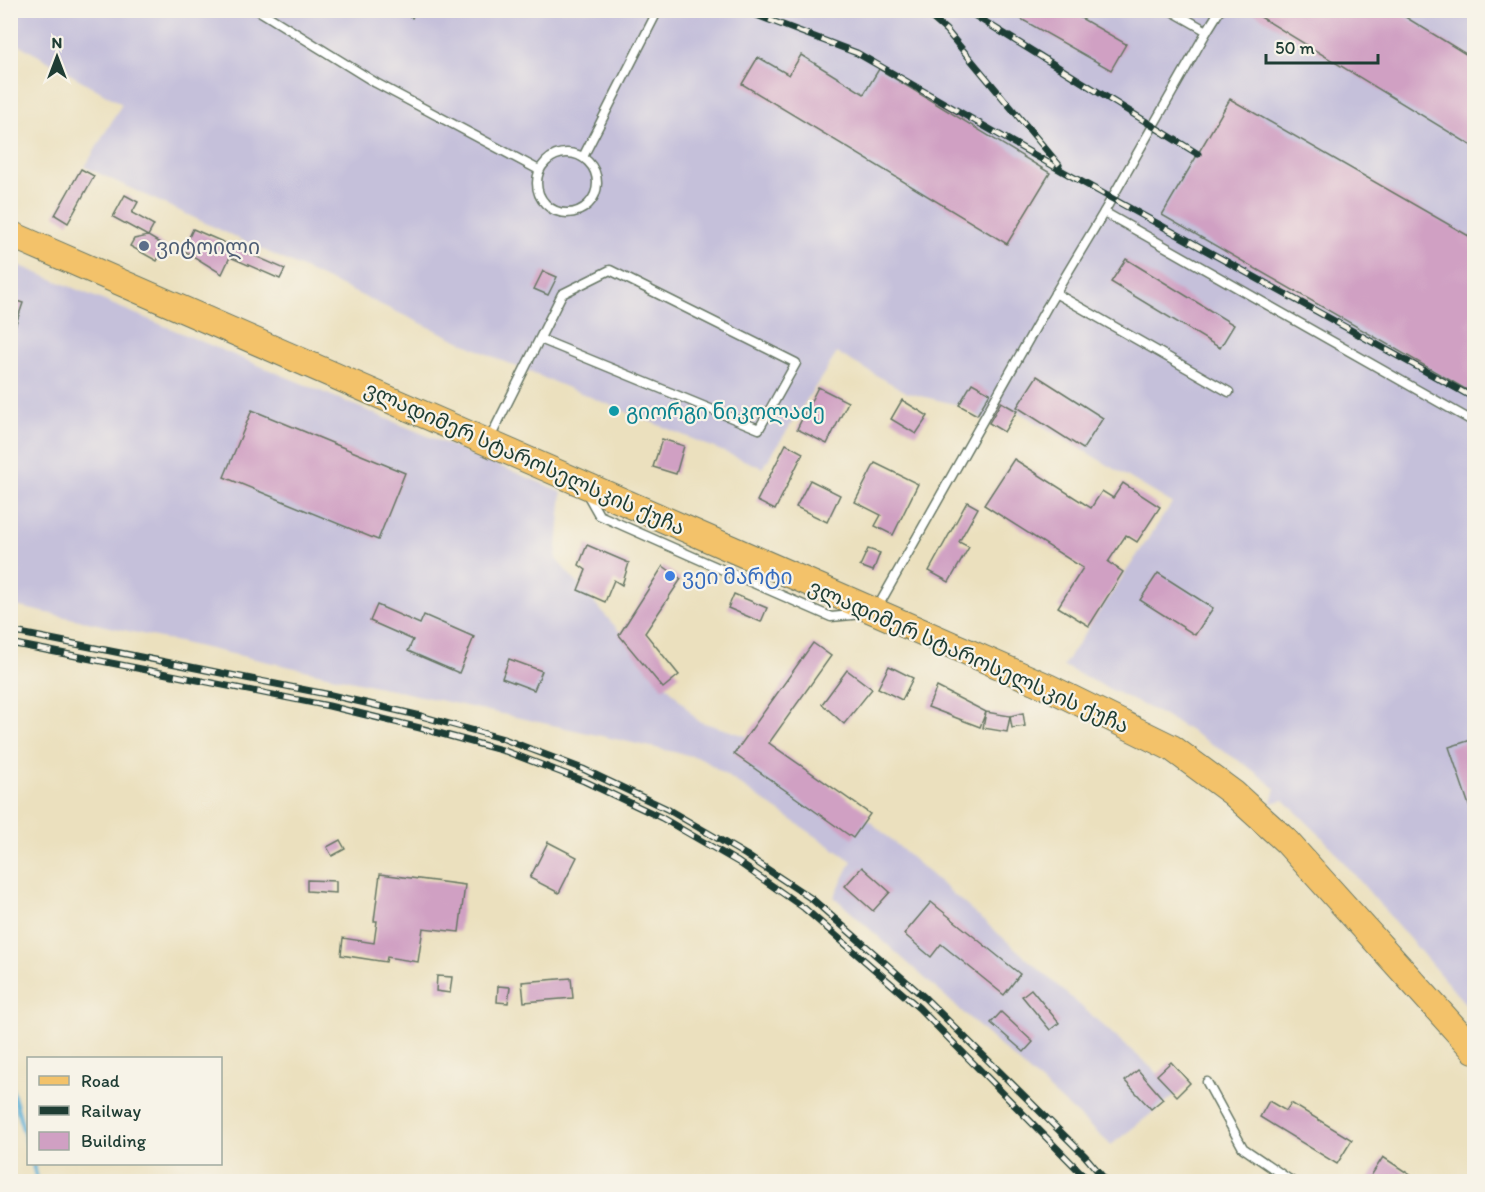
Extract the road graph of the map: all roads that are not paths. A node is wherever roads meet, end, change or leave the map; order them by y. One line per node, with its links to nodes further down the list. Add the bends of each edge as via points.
1 (258, 10): 7 (lane, via 376,83)
2 (658, 10): 6 (lane)
3 (1170, 10): 5 (lane)
4 (1220, 10): 5 (lane)
5 (1207, 31): 8 (lane)
6 (583, 157): 7 (lane, via 559,153); 7 (lane, via 597,176 597,188 593,200 575,213 555,211 541,199 536,179)
7 (539, 170)
8 (1104, 212): 10 (lane); 13 (lane)
9 (10, 234): 14 (main road, ვლადიმერ სტაროსელსკის ქუჩა)
10 (1055, 293): 12 (lane); 19 (lane)
11 (540, 339): 11 (lane, via 759,429 796,363 610,270 562,294); 14 (lane)
12 (1229, 392)
13 (1474, 422)
14 (488, 442): 15 (main road, ვლადიმერ სტაროსელსკის ქუჩა)
15 (580, 482): 16 (main road, ვლადიმერ სტაროსელსკის ქუჩა); 17 (lane, via 599,515)
16 (691, 541): 17 (lane); 18 (lane); 19 (main road, ვლადიმერ სტაროსელსკის ქუჩა)
17 (665, 544): 18 (lane)
18 (705, 562): 19 (lane, via 831,617)
19 (875, 613): 20 (main road, ვლადიმერ სტაროსელსკის ქუჩა, via 1048,687 1172,748 1233,793 1286,841)
20 (1474, 1050)
21 (1207, 1082): 22 (lane, via 1243,1148)
22 (1293, 1182)

